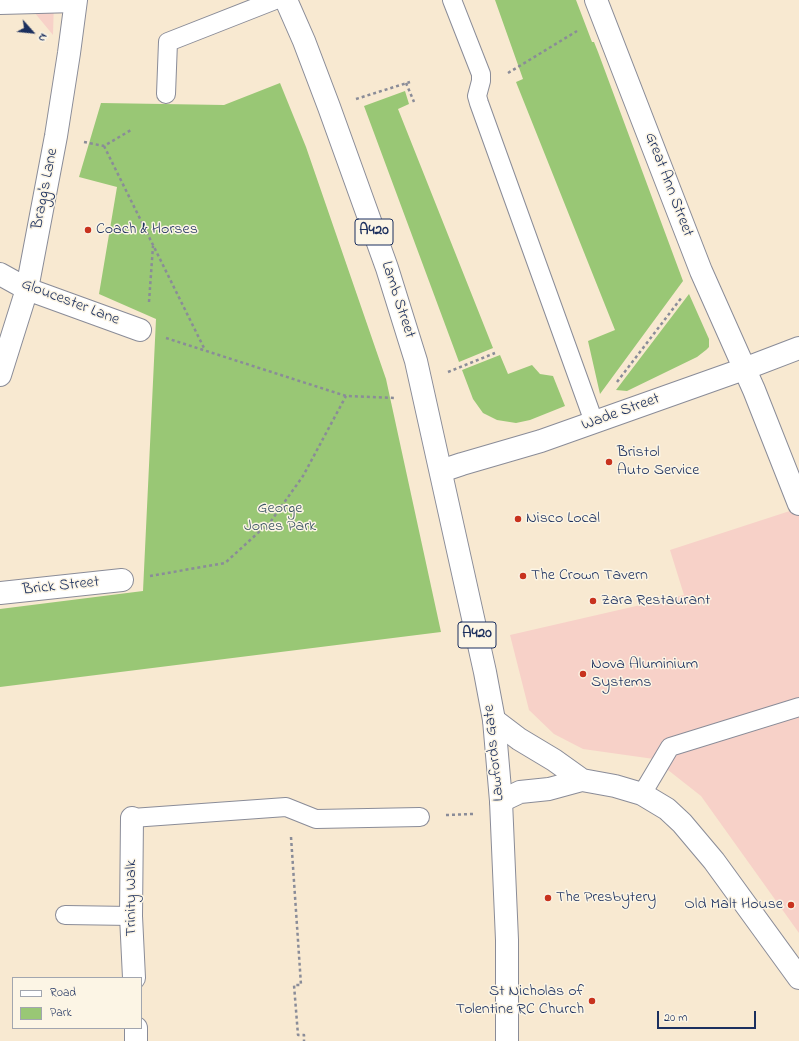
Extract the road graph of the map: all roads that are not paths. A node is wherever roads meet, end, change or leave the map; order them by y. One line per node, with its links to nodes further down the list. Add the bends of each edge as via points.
1 (275, 0): 7 (lane, via 168,42)
2 (286, 0): 15 (street, Lamb Street / A420, via 329,107 390,275 416,361)
3 (452, 0): 14 (lane, via 481,74 479,103)
4 (76, 1): 6 (lane); 9 (street, Bragg's Lane, via 70,54)
5 (597, 2): 12 (street, Great Ann Street, via 701,271)
6 (0, 5)
7 (166, 94)
8 (0, 274): 9 (street, Gloucester Lane)
9 (27, 289): 10 (street, Gloucester Lane); 13 (street, Bragg's Lane)
10 (143, 331)
11 (799, 348): 12 (street, Wade Street)
12 (744, 369): 14 (street, Wade Street); 16 (street, Great Ann Street)
13 (0, 375)
14 (594, 422): 15 (street, Wade Street)
15 (441, 471): 20 (street, Lawfords Gate / A420)
16 (799, 504)
17 (122, 580): 18 (street, Brick Street)
18 (0, 593)
19 (799, 707): 22 (lane, via 670,748)
20 (494, 720): 21 (street); 23 (street, Lawfords Gate / A420)
21 (582, 780): 22 (street); 23 (street, via 549,789 520,792)
22 (642, 794): 29 (street, via 667,809 682,823 714,861)
23 (501, 807): 32 (street, Lawfords Gate / A420, via 507,940)
24 (420, 817): 25 (lane, via 316,819 286,807)
25 (132, 818): 27 (street, Trinity Walk)
26 (65, 915): 27 (lane)
27 (131, 916): 28 (street, Trinity Walk)
28 (134, 977)
29 (799, 978)
30 (136, 1029): 31 (street)
31 (136, 1041)
32 (507, 1041)

